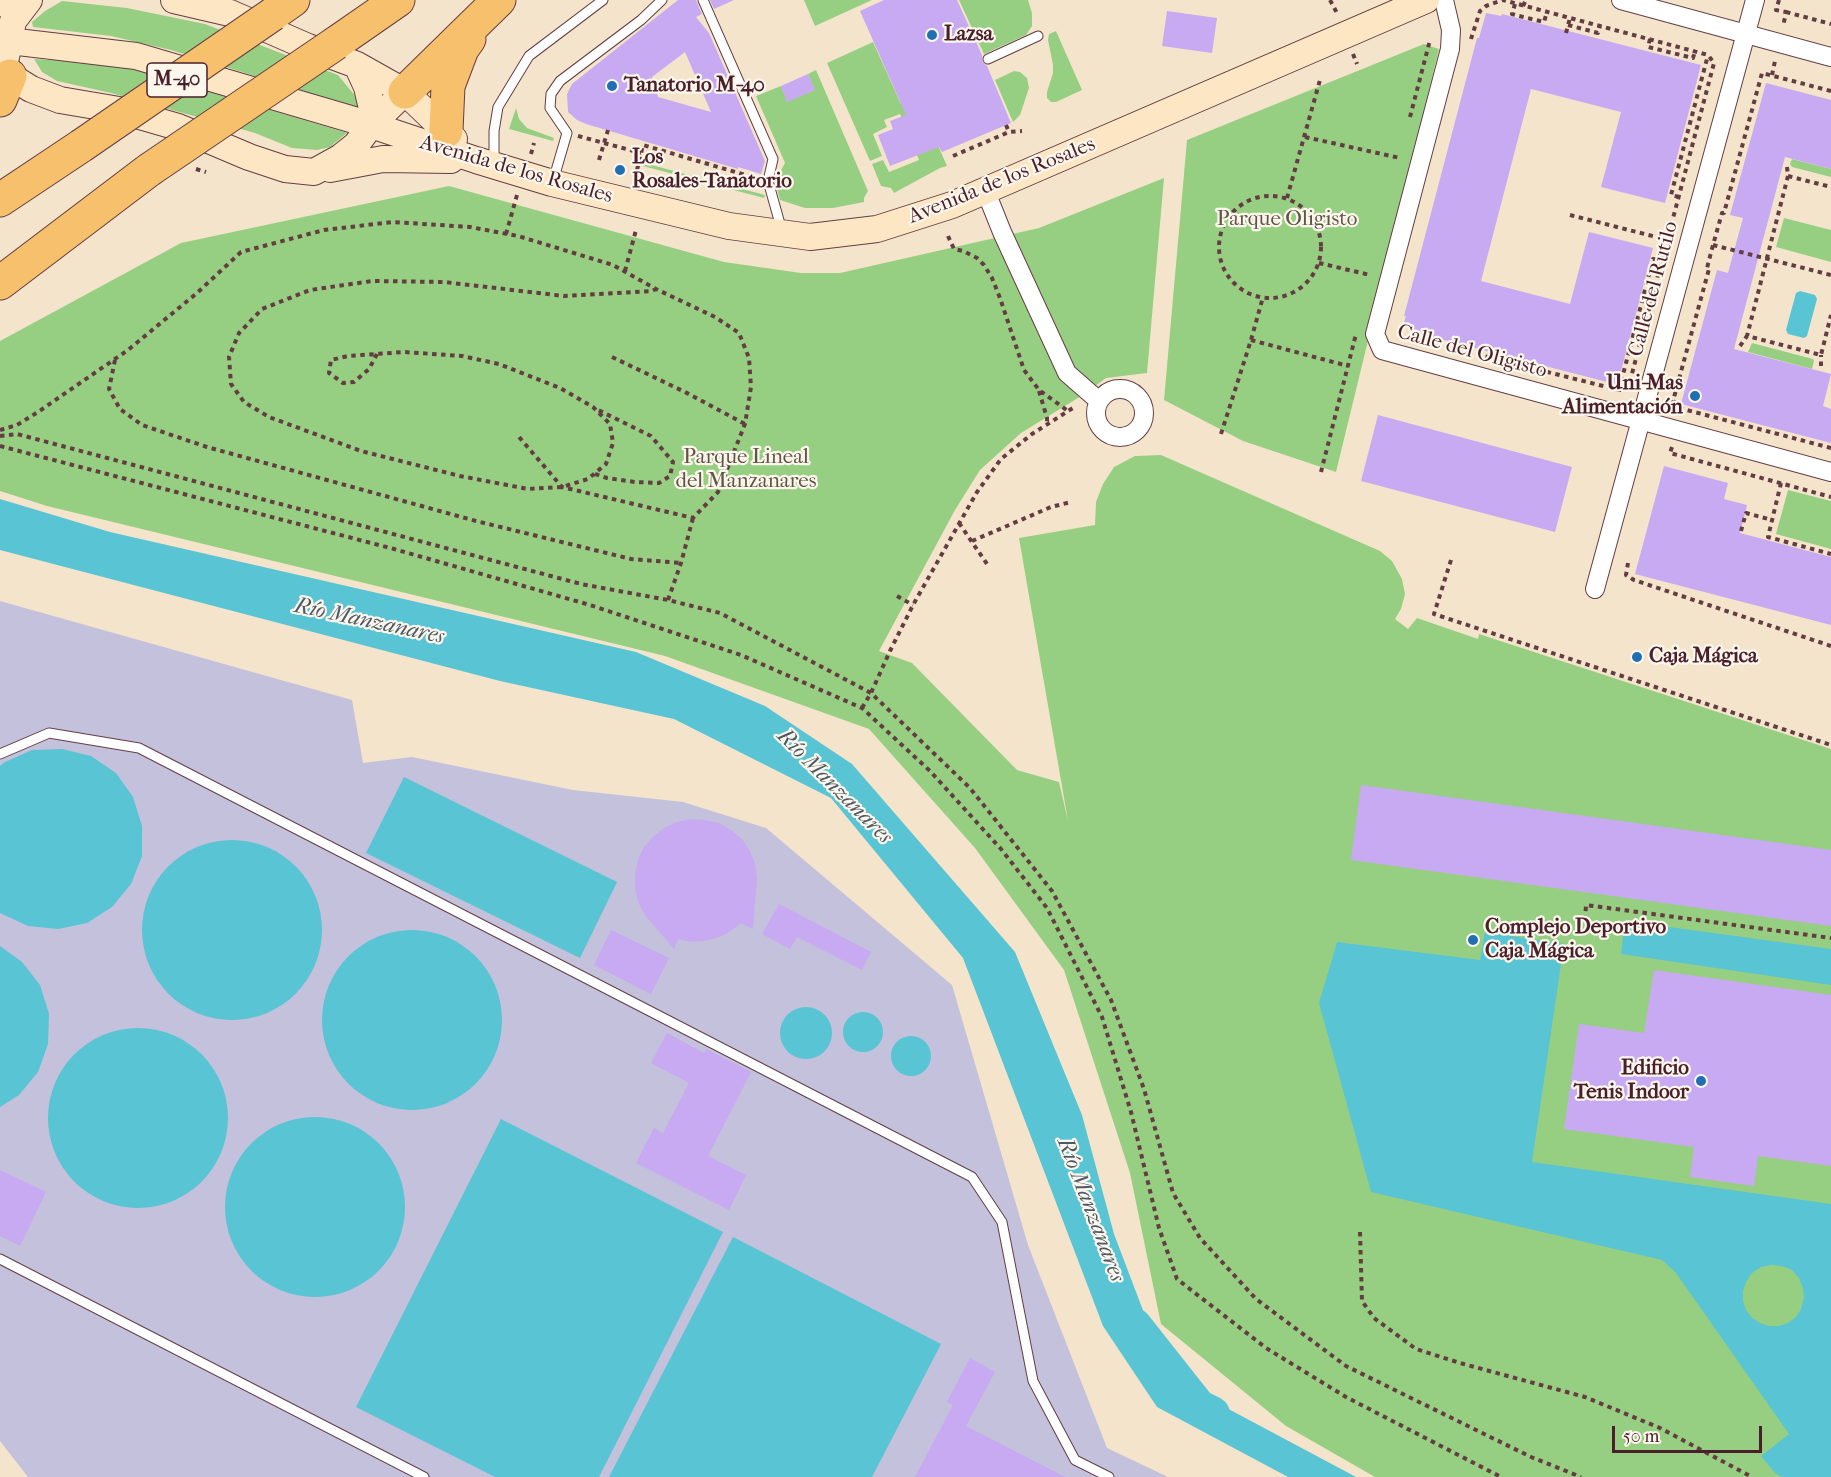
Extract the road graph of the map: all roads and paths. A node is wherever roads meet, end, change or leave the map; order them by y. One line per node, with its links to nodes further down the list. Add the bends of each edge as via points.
1 (8, 0): 15 (main road)
2 (29, 0): 31 (main road)
3 (174, 0): 33 (main road, via 230,13 308,46)
4 (398, 0): 33 (highway, M-40)
5 (603, 0): 56 (lane, via 529,56 498,107)
6 (663, 0): 49 (lane, via 560,81 551,94 550,108)
7 (703, 0): 61 (lane, via 773,159)
8 (1330, 0): 22 (path)
9 (1426, 0): 64 (main road, Avenida de los Rosales)
10 (1444, 0): 105 (street, Calle del Oligisto, via 1451,30 1450,49 1375,334 1382,350)
11 (1503, 0): 16 (path)
12 (1526, 0): 18 (path)
13 (1621, 0): 28 (street)
14 (1755, 0): 28 (street, Calle del Rutilo)
15 (0, 3)
16 (1515, 4): 18 (path); 20 (path, via 1512,14 1525,19 1544,22)
17 (493, 6): 42 (highway); 46 (highway, via 462,50 448,86)
18 (1523, 6): 20 (path)
19 (283, 7): 68 (highway, M-40, bridge)
20 (1548, 12): 23 (path)
21 (1786, 12): 24 (path)
22 (1337, 14)
23 (1570, 18): 25 (path); 26 (path)
24 (1831, 24)
25 (1568, 25): 26 (path, via 1598,33); 27 (path)
26 (1600, 26): 30 (path)
27 (1566, 33)
28 (1746, 34): 36 (street); 75 (street, Calle del Rutilo)
29 (1038, 36): 37 (lane)
30 (1650, 39): 32 (path); 32 (path, via 1648,46 1664,53 1693,58)
31 (4, 40): 40 (main road); 43 (main road, Avenida de los Rosales, via 136,56)
32 (1695, 51): 35 (path)
33 (346, 54): 42 (main road); 43 (main road, via 368,87 374,113); 83 (highway, M-40, bridge, via 148,170)
34 (1353, 54): 38 (path)
35 (1708, 55): 66 (path, via 1714,63); 66 (path, via 1675,172 1671,195)
36 (1831, 57)
37 (988, 59)
38 (1357, 64)
39 (1320, 80): 50 (path)
40 (3, 83): 59 (main road, via 60,100 119,110 178,127 285,169)
41 (1831, 91): 76 (path, via 1761,73)
42 (405, 92): 43 (main road); 46 (main road)
43 (371, 125): 56 (main road, Avenida de los Rosales); 59 (main road, via 356,145)
44 (1006, 125): 48 (path)
45 (608, 130): 51 (path)
46 (446, 131): 56 (main road)
47 (1022, 131): 48 (path)
48 (1009, 132): 53 (path)
49 (567, 133): 51 (path); 62 (lane)
50 (1305, 137): 54 (path); 67 (path)
51 (604, 143): 52 (path); 55 (path)
52 (641, 153): 58 (path); 61 (path, via 643,145)
53 (953, 156)
54 (1400, 158)
55 (599, 160)
56 (485, 163): 59 (main road, via 382,159); 62 (main road, Avenida de los Rosales)
57 (1787, 167): 60 (path)
58 (637, 170)
59 (314, 172)
60 (1788, 176): 63 (path); 77 (path)
61 (768, 181): 71 (lane)
62 (552, 183): 71 (main road, Avenida de los Rosales, via 729,226)
63 (1831, 187)
64 (986, 192): 71 (main road, Avenida de los Rosales, via 877,230 810,237); 102 (street, via 1067,373)
65 (517, 196): 72 (path)
66 (1679, 197): 74 (path)
67 (1287, 198): 79 (path, via 1307,211 1319,231); 85 (path, via 1271,195 1239,206 1227,219 1221,234 1221,259 1233,282 1246,292)
68 (0, 200)
69 (1570, 215): 74 (path)
70 (636, 230): 80 (path)
71 (783, 233)
72 (506, 234): 80 (path, via 613,265); 97 (path, via 471,227 393,222 324,230 241,252)
73 (948, 236): 100 (path, via 954,249 977,258 992,278 1024,370)
74 (1667, 240): 75 (path); 78 (path)
75 (1689, 245): 105 (street, Calle del Rutilo)
76 (1713, 245): 77 (path); 113 (path, via 1673,401 1683,409)
77 (1767, 258): 82 (path); 90 (path)
78 (1662, 261): 87 (path, via 1653,259); 88 (path)
79 (1319, 263): 81 (path); 85 (path, via 1303,286 1277,297)
80 (625, 272): 84 (path)
81 (1370, 275)
82 (1831, 275)
83 (0, 283)
84 (656, 289): 106 (path, via 739,333 749,358 751,387); 118 (path, via 564,296 444,282 372,281 310,290 262,309 239,333 229,357 231,384 244,402 269,417 361,451 460,476 528,489)
85 (1263, 297): 91 (path)
86 (1831, 315): 89 (path)
87 (1635, 328): 88 (path); 101 (path)
88 (1643, 329): 101 (path, via 1629,385)
89 (1828, 335): 95 (path)
90 (1746, 336): 92 (path); 95 (path)
91 (1251, 340): 98 (path); 109 (path)
92 (1740, 346)
93 (1458, 349): 101 (path)
94 (377, 354): 94 (path, via 331,360 329,373 343,383 354,382 369,369); 103 (path, via 462,356 499,364 560,388)
95 (1821, 355): 99 (path)
96 (612, 357): 106 (path)
97 (115, 359): 108 (path, via 24,421); 129 (path, via 109,389 120,409 142,425 207,447 476,521 631,559)
98 (1347, 366)
99 (1821, 366)
100 (1039, 390): 104 (path); 107 (path)
101 (1619, 390)
102 (1090, 402): 104 (path)
103 (593, 407): 116 (path, via 610,424 613,443 606,464); 116 (path, via 651,436 673,462 670,476 659,483)
104 (1068, 411): 107 (path)
105 (1642, 421): 115 (street, Calle del Oligisto); 131 (street, Calle del Rutilo)
106 (745, 424): 121 (path, via 718,492)
107 (1047, 424): 123 (path, via 1001,459)
108 (0, 430)
109 (1221, 434)
110 (0, 436): 133 (path, via 17,434 581,584)
111 (519, 437): 118 (path)
112 (0, 446): 137 (path, via 590,605 741,655)
113 (1831, 448)
114 (1670, 453): 117 (path)
115 (1831, 472)
116 (594, 474): 118 (path)
117 (1781, 483): 119 (path); 122 (path)
118 (562, 487): 121 (path)
119 (1831, 497)
120 (1071, 502): 125 (path)
121 (693, 518): 129 (path)
122 (1772, 520): 124 (path, via 1746,513); 126 (path, via 1768,537)
123 (959, 523): 125 (path); 134 (path)
124 (1741, 531)
125 (972, 541): 130 (path)
126 (1831, 554)
127 (1451, 560): 138 (path, via 1434,614)
128 (1628, 562): 135 (path, via 1626,575 1634,580)
129 (681, 563): 133 (path)
130 (987, 564)
131 (1595, 589)
132 (897, 596): 134 (path)
133 (668, 600): 136 (path, via 720,613)
134 (913, 605): 136 (path)
135 (1831, 646)
136 (872, 693): 137 (path); 147 (path, via 970,788 1052,891 1111,1000 1144,1089 1173,1193 1200,1238 1256,1299 1346,1366 1531,1457)
137 (862, 708): 146 (path, via 930,771 1001,849 1047,908 1102,1017 1131,1112 1159,1228 1177,1279 1266,1348 1346,1396)
138 (1831, 745)
139 (0, 754): 145 (lane, via 50,733 139,748 972,1177 1002,1222 1033,1381 1075,1460)
140 (1585, 920): 141 (path, via 1586,906)
141 (1831, 938)
142 (1360, 1232): 148 (path, via 1362,1301 1374,1318 1416,1349 1585,1397 1660,1428)
143 (0, 1259): 144 (lane)
144 (424, 1477)
145 (1109, 1477)
146 (1501, 1477)
147 (1581, 1477)
148 (1752, 1477)

